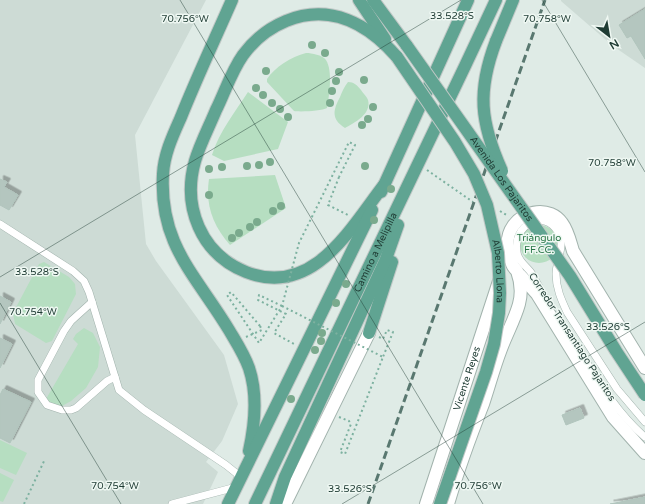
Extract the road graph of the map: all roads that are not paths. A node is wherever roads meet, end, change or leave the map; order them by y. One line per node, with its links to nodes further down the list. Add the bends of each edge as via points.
1 (232, 0): 25 (main road, via 174,132 163,174 163,199 169,230 179,254 236,341 249,367 254,388 255,412 251,441)
2 (359, 0): 7 (main road)
3 (373, 0): 10 (main road, Avenida Los Pajaritos, bridge)
4 (468, 0): 8 (main road)
5 (496, 0): 9 (main road, Camino a Melipilla)
6 (513, 0): 10 (main road, bridge, via 484,78 483,96 492,148)
7 (397, 57): 8 (main road, via 360,26 342,18 322,14 291,19 260,38 238,63 195,162 191,201 199,229 220,257 233,266 253,274 284,277 316,265 336,247); 32 (main road, Alberto Llona, bridge, via 474,174 492,221 499,260 499,313 492,350)
8 (384, 185): 25 (main road)
9 (405, 192): 12 (main road); 28 (main road, Camino a Melipilla)
10 (516, 199): 19 (main road, Avenida Los Pajaritos, bridge, via 583,296)
11 (0, 224): 15 (lane, via 73,271 84,282)
12 (398, 225): 16 (main road, via 392,260); 29 (main road, via 386,259 285,477)
13 (508, 253): 14 (street, Alberto Llona); 17 (street, via 509,233 516,222 532,212 553,215 562,222 573,251); 23 (street, Vicente Reyes)
14 (514, 268): 22 (street, via 537,294 613,417); 24 (street, Alberto Llona, via 521,286 519,306 500,350)
15 (92, 302): 18 (lane); 18 (lane, via 64,331 38,380 38,392 47,405 71,410)
16 (369, 333): 30 (street)
17 (645, 368)
18 (115, 377): 25 (lane, via 119,390 126,397 226,465)
19 (645, 395)
20 (645, 422): 21 (lane, Corredor Transantiago Pajaritos, via 617,389 562,302 556,274 561,245 560,233 548,223 538,220 530,222 517,238 519,259 532,273 548,303 614,403)
21 (645, 437)
22 (645, 453)
23 (440, 465): 24 (street, via 445,460 452,459); 31 (street, Vicente Reyes)
24 (458, 468): 33 (street, Alberto Llona)
25 (239, 482): 26 (lane); 27 (main road)
26 (172, 504)
27 (228, 504)
28 (254, 504)
29 (276, 504)
30 (284, 504)
31 (426, 504)
32 (440, 504)
33 (448, 504)

